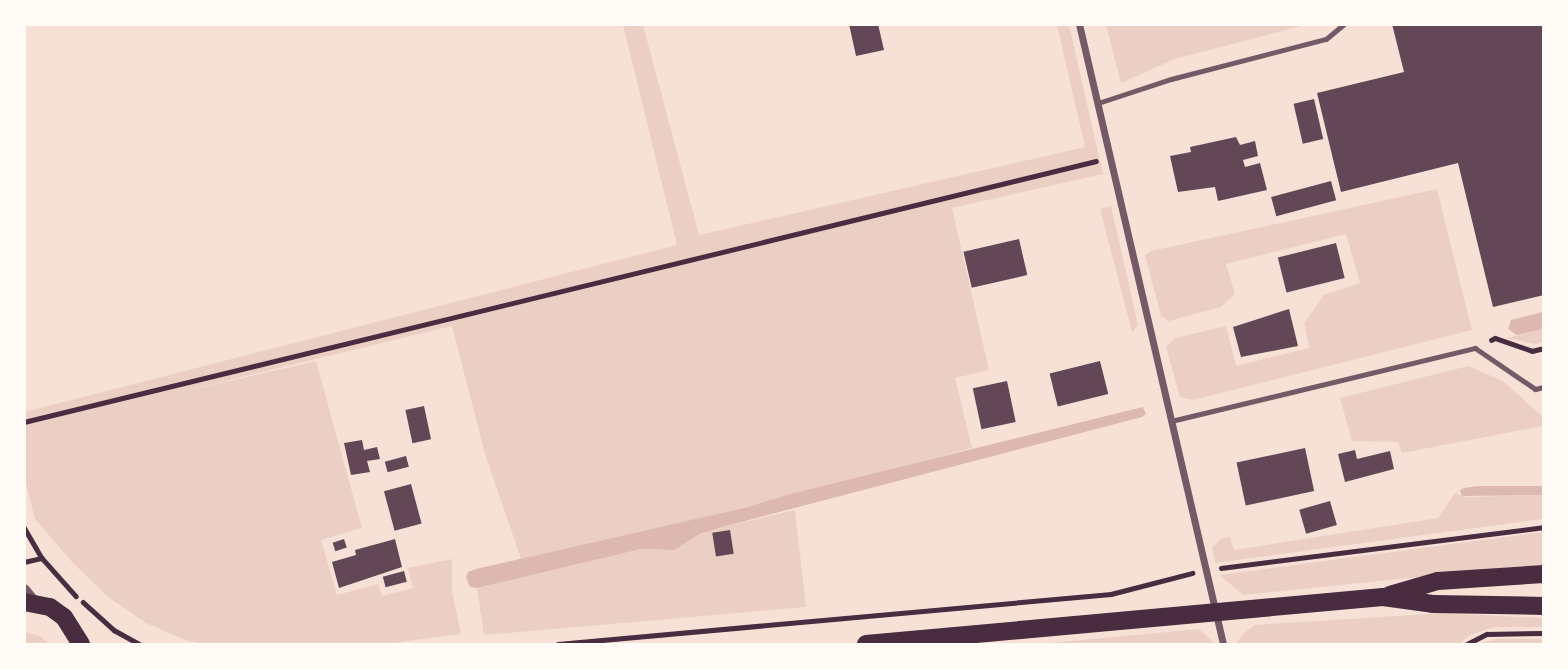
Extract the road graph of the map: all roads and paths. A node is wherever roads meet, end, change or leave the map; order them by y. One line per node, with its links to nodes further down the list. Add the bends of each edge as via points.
1 (1079, 24): 3 (street)
2 (1344, 24): 3 (lane, via 1326,40 1171,79)
3 (1098, 103): 4 (street)
4 (1110, 158): 8 (street); 9 (path)
5 (1475, 348): 6 (path, via 1495,338 1532,351); 7 (lane, via 1535,389); 8 (lane)
6 (1544, 348)
7 (1544, 387)
8 (1171, 421): 14 (street)
9 (24, 422)
10 (24, 527): 12 (path)
11 (1544, 527): 14 (path)
12 (42, 558): 13 (path); 21 (path, via 91,610)
13 (24, 562)
14 (1207, 570): 19 (street); 24 (path, via 1111,594)
15 (1544, 574): 16 (main road, via 1438,581)
16 (1383, 597): 18 (main road, via 1433,604); 19 (main road)
17 (28, 598): 22 (main road, via 64,617)
18 (1544, 606)
19 (1215, 610): 25 (main road); 26 (street)
20 (1544, 633): 27 (path, via 1487,634)
21 (132, 643): 23 (path)
22 (81, 645)
23 (139, 645)
24 (558, 645)
25 (866, 645)
26 (1223, 645)
27 (1467, 645)

